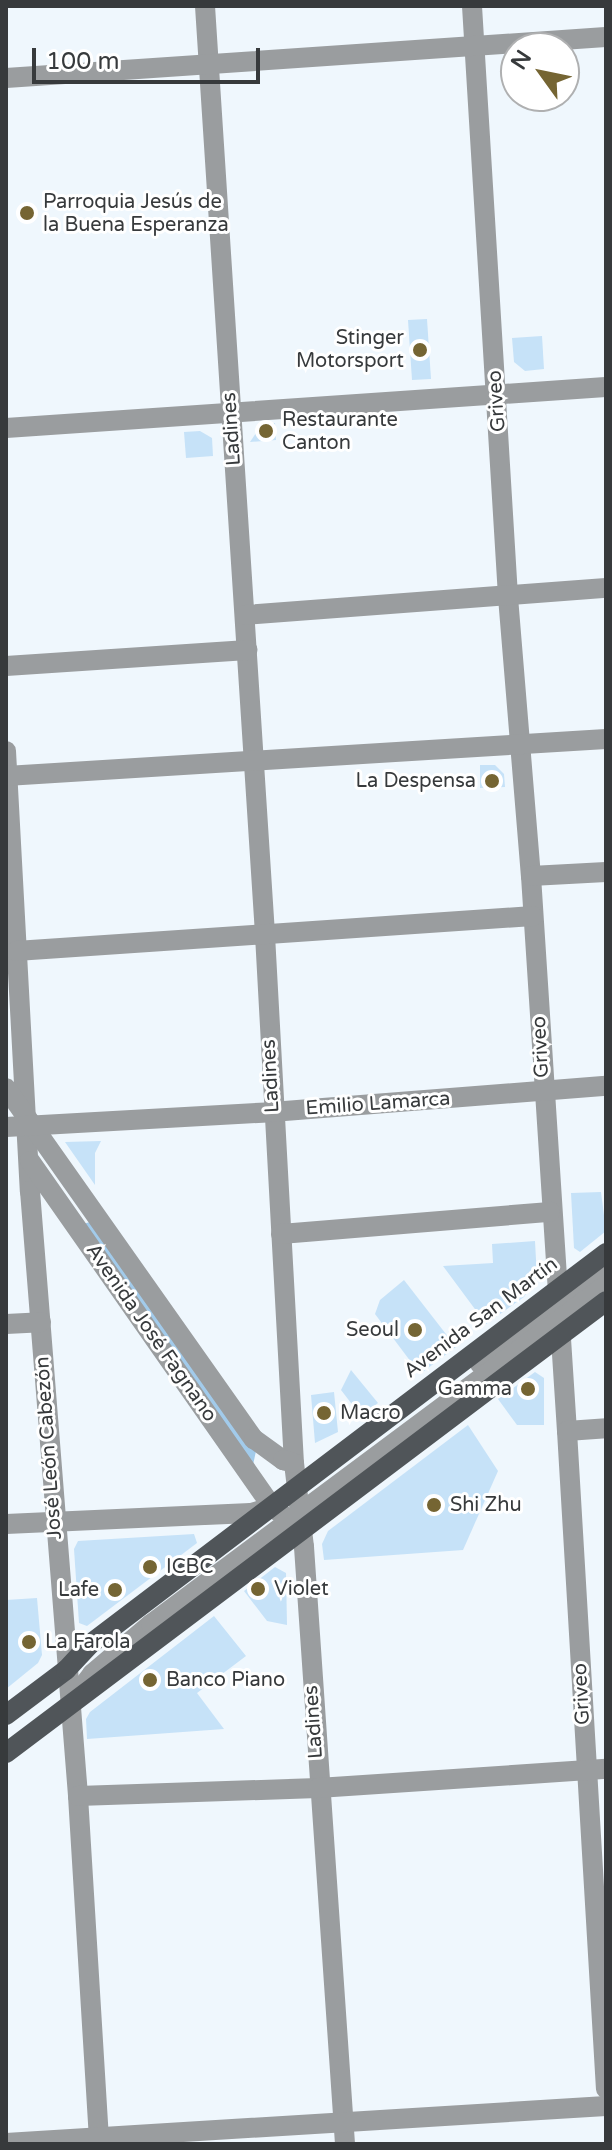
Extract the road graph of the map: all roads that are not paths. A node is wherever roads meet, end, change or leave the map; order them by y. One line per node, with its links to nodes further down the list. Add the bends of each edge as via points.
1 (205, 6): 5 (street, Ladines)
2 (472, 6): 4 (street, Griveo)
3 (606, 37): 4 (street)
4 (473, 46): 5 (street); 8 (street, Griveo)
5 (208, 65): 6 (street); 9 (street, Ladines)
6 (6, 78)
7 (606, 387): 8 (street)
8 (497, 395): 9 (street); 12 (street, Griveo)
9 (230, 412): 10 (street); 13 (street, Ladines)
10 (6, 428)
11 (606, 588): 12 (street)
12 (508, 597): 13 (street); 17 (street, Griveo)
13 (245, 615): 14 (street, Ladines)
14 (247, 650): 15 (street); 19 (street, Ladines)
15 (6, 666)
16 (606, 739): 17 (street)
17 (521, 746): 19 (street); 22 (street, Griveo)
18 (6, 751): 20 (street, José León Cabezón)
19 (253, 761): 20 (street); 24 (street, Ladines)
20 (7, 776): 25 (street, José León Cabezón)
21 (606, 872): 22 (street)
22 (531, 876): 23 (street, Griveo)
23 (533, 916): 24 (street); 29 (street, Griveo)
24 (265, 935): 25 (street); 30 (street, Ladines)
25 (16, 951): 26 (street, José León Cabezón)
26 (14, 1047): 31 (street, José León Cabezón)
27 (606, 1086): 29 (street, Emilio Lamarca)
28 (6, 1088): 31 (street, Avenida José Fagnano)
29 (544, 1091): 30 (street, Emilio Lamarca); 34 (street, Griveo)
30 (272, 1112): 31 (street, Emilio Lamarca); 35 (street, Ladines)
31 (28, 1123): 32 (street, Emilio Lamarca); 33 (street, José León Cabezón); 45 (street, Avenida José Fagnano, via 254,1439)
32 (6, 1128): 33 (street, Avenida José Fagnano)
33 (28, 1160): 41 (street, José León Cabezón); 46 (street, Avenida José Fagnano)
34 (550, 1212): 35 (street); 40 (street, Griveo)
35 (281, 1234): 45 (street, Ladines)
36 (606, 1253): 40 (main road, Avenida San Martín)
37 (606, 1269): 40 (street)
38 (606, 1285): 40 (street)
39 (606, 1301): 40 (main road, Avenida San Martín)
40 (558, 1314): 44 (street, Griveo); 46 (main road, Avenida San Martín); 46 (main road, Avenida San Martín)
41 (41, 1322): 42 (street); 47 (street, José León Cabezón)
42 (6, 1324)
43 (606, 1428): 44 (street)
44 (567, 1431): 53 (street, Griveo)
45 (294, 1463): 46 (street, Ladines)
46 (293, 1511): 47 (street); 49 (main road, Avenida San Martín, via 89,1645); 50 (main road, Avenida San Martín, via 113,1675); 54 (street, Ladines)
47 (54, 1521): 48 (street); 49 (street, José León Cabezón)
48 (6, 1524)
49 (66, 1670): 50 (street, José León Cabezón); 51 (main road, Avenida San Martín)
50 (69, 1704): 52 (main road, Avenida San Martín); 55 (street, José León Cabezón)
51 (6, 1715)
52 (6, 1753)
53 (596, 1770): 54 (street); 56 (street, Griveo)
54 (318, 1788): 55 (street); 58 (street, Ladines)
55 (78, 1796): 59 (street, José León Cabezón)
56 (606, 2089)
57 (606, 2106): 58 (street)
58 (344, 2123): 59 (street); 61 (street, Ladines)
59 (99, 2141): 60 (street)
60 (6, 2143)
61 (345, 2144)

